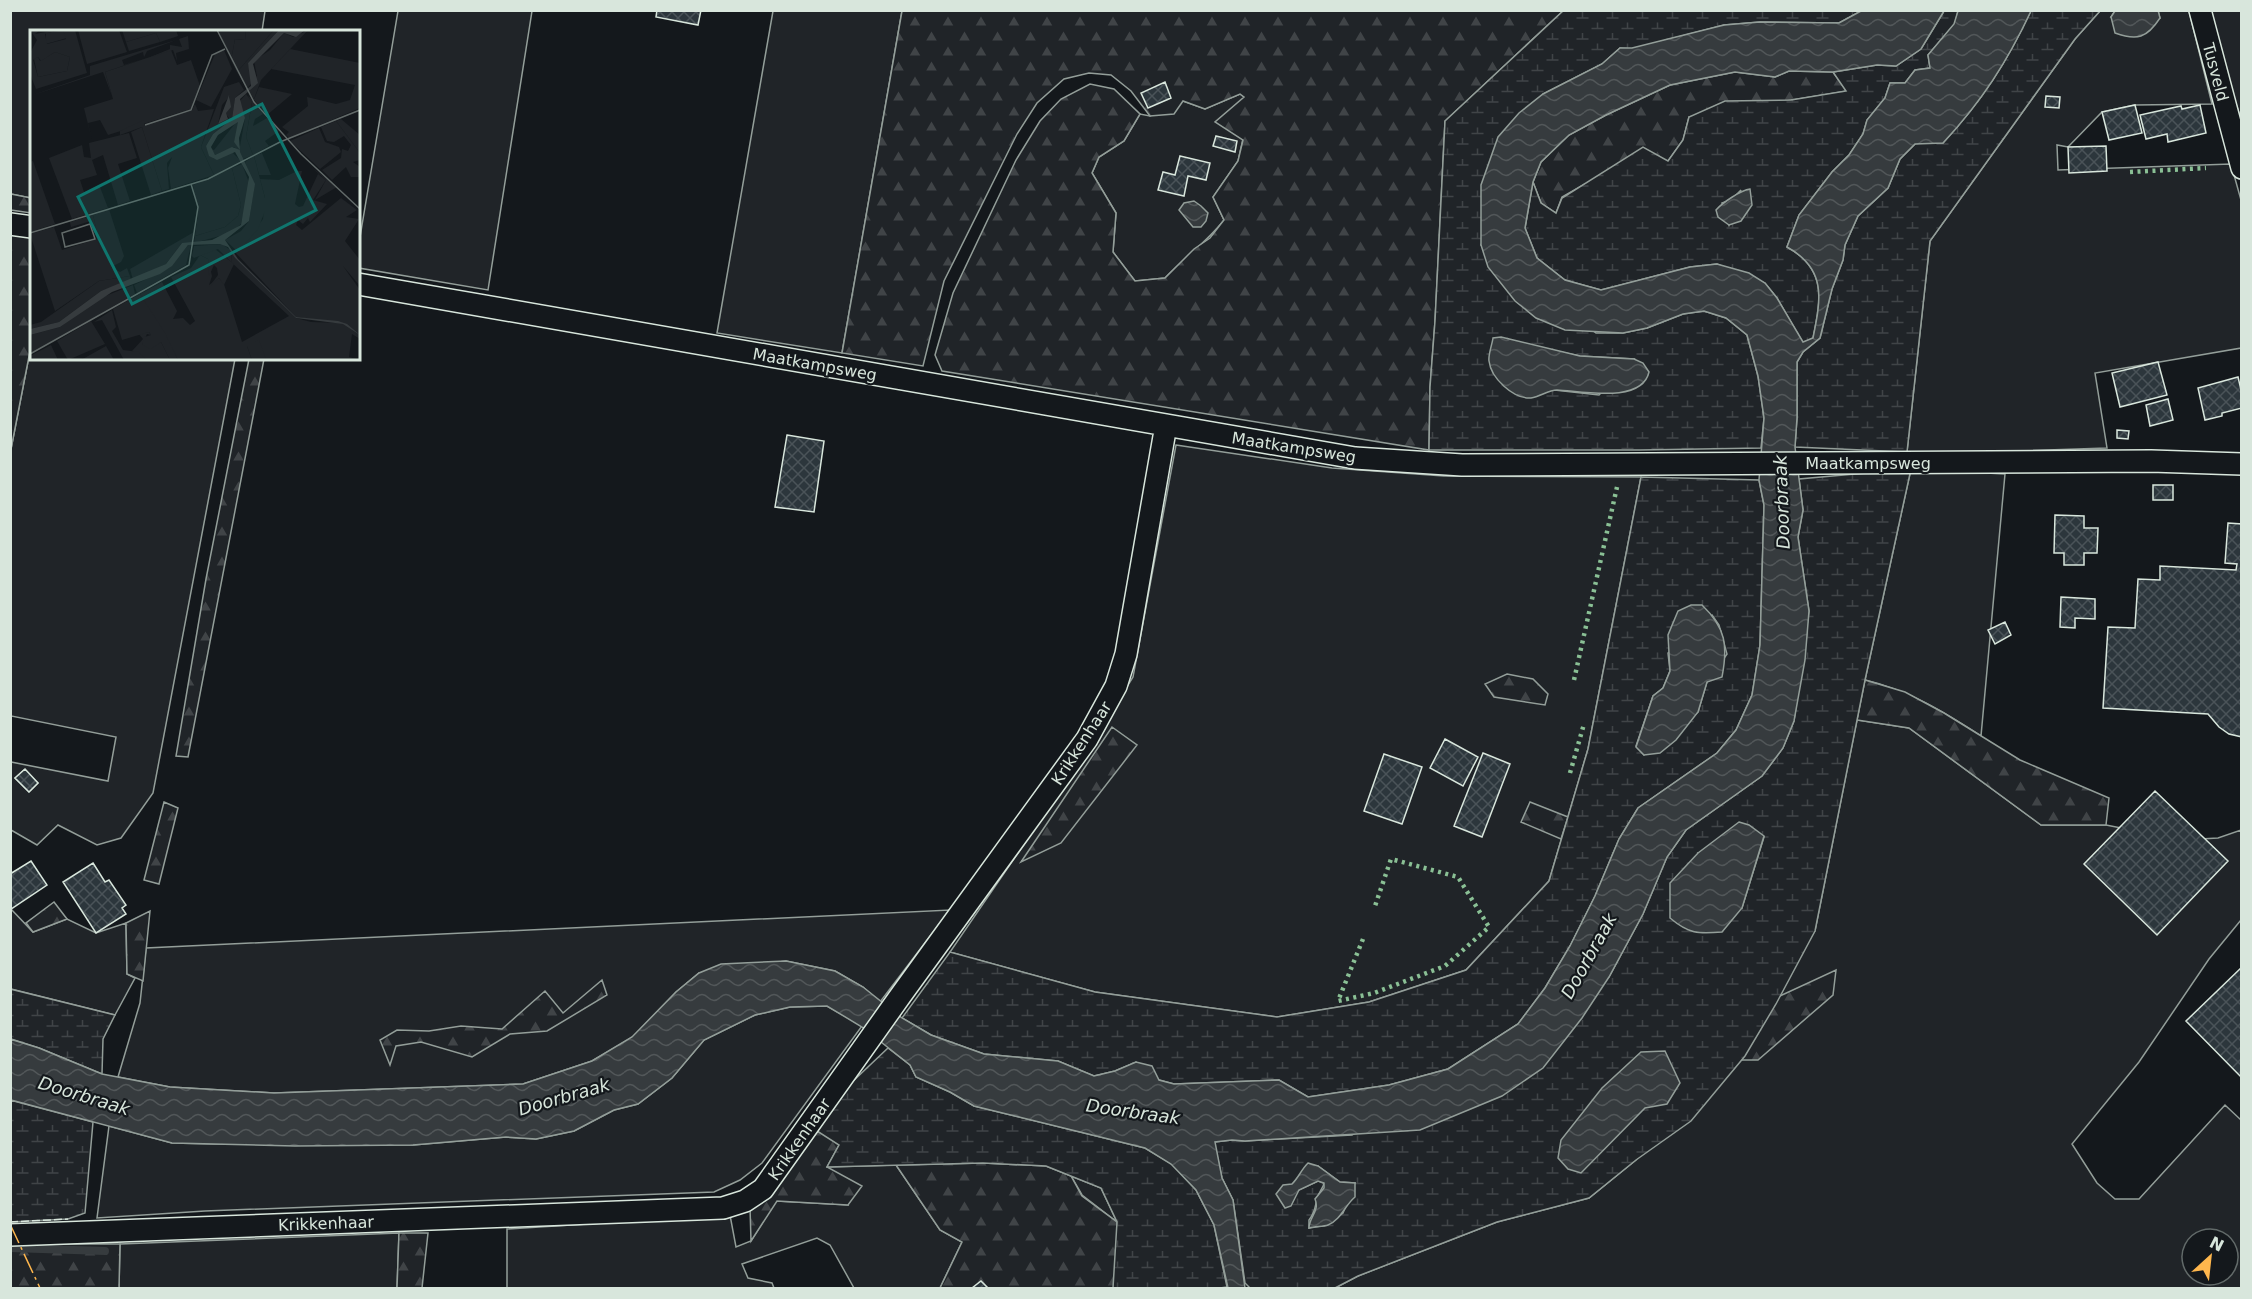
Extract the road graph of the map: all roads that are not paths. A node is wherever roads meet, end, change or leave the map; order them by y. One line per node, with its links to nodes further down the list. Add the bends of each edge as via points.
1 (2200, 10): 2 (street, Tusveld)
2 (2241, 168)
3 (10, 224): 4 (street)
4 (30, 227)
5 (360, 284): 6 (street, Maatkampsweg)
6 (1166, 425): 7 (street, Maatkampsweg, via 1355,458 1462,465 2151,461); 8 (street, Krikkenhaar, via 1126,654 1116,686 1087,739 763,1190 723,1208)
7 (2241, 464)
8 (10, 1235)

